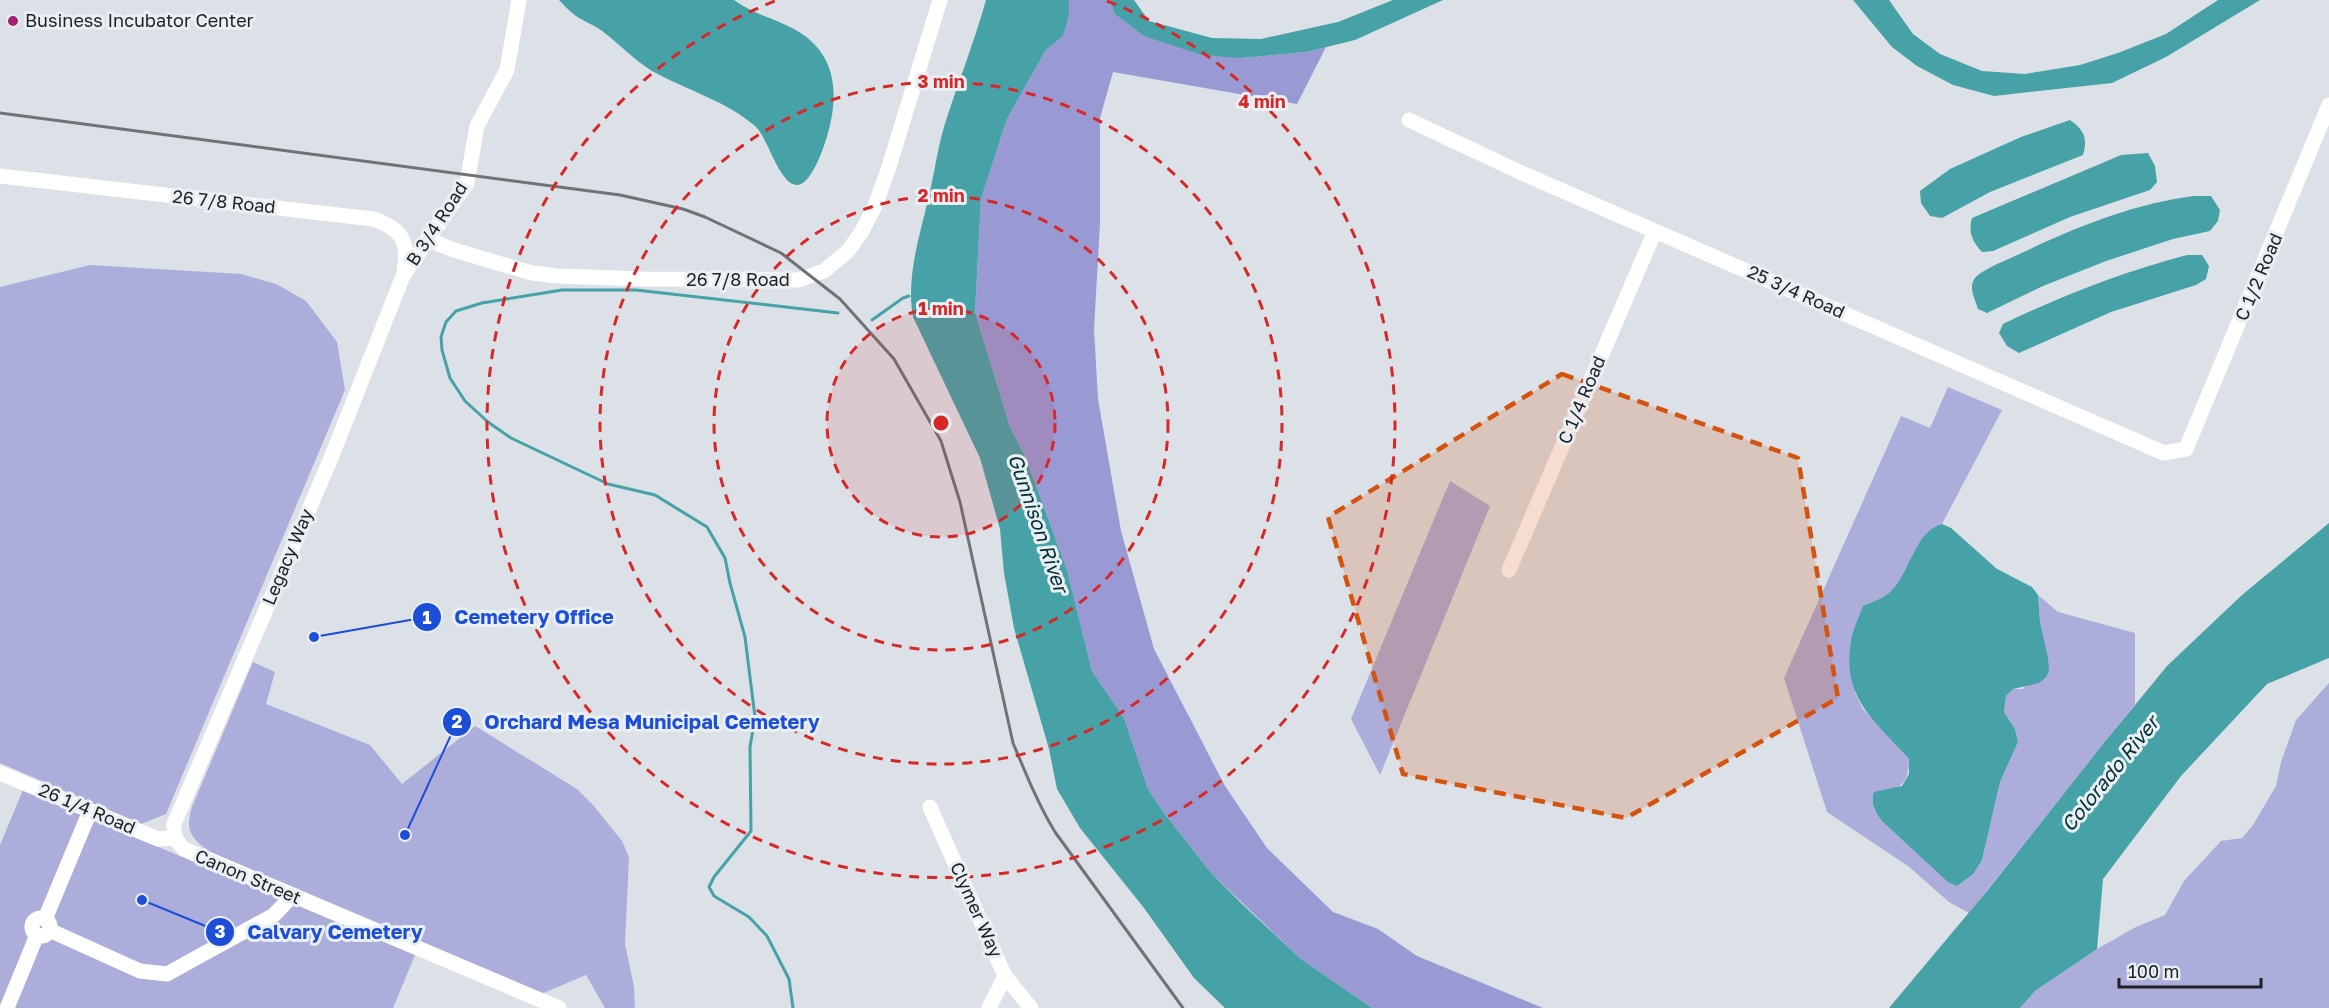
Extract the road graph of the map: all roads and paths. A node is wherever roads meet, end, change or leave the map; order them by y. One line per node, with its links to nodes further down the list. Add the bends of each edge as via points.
1 (519, 0): 7 (street, B 3/4 Road, via 507,70 477,126 467,183)
2 (940, 0): 7 (street, 26 7/8 Road, via 875,206 848,251 824,271 798,280 769,281 557,276 532,273)
3 (2329, 105): 9 (street, C 1/2 Road)
4 (1409, 120): 6 (street, 25 3/4 Road)
5 (0, 176): 8 (street, 26 7/8 Road, via 373,219 391,227 406,245)
6 (1656, 231): 9 (street, 25 3/4 Road, via 2164,453); 10 (street, C 1/4 Road)
7 (428, 239): 8 (street, B 3/4 Road)
8 (403, 276): 14 (street, Legacy Way, via 326,469 174,824)
9 (2186, 448)
10 (1509, 570)
11 (0, 773): 13 (street, 26 1/4 Road)
12 (930, 807): 17 (street, Clymer Way)
13 (90, 811): 14 (street, 26 1/4 Road, via 158,839); 16 (street)
14 (175, 838): 15 (street, Canon Street, via 184,849)
15 (293, 895): 16 (street, via 274,915 167,974 140,971); 19 (street, Canon Street)
16 (44, 928): 18 (street)
17 (1005, 976): 20 (street); 21 (street, Clymer Way)
18 (12, 1004)
19 (559, 1008)
20 (990, 1008)
21 (1031, 1008)

